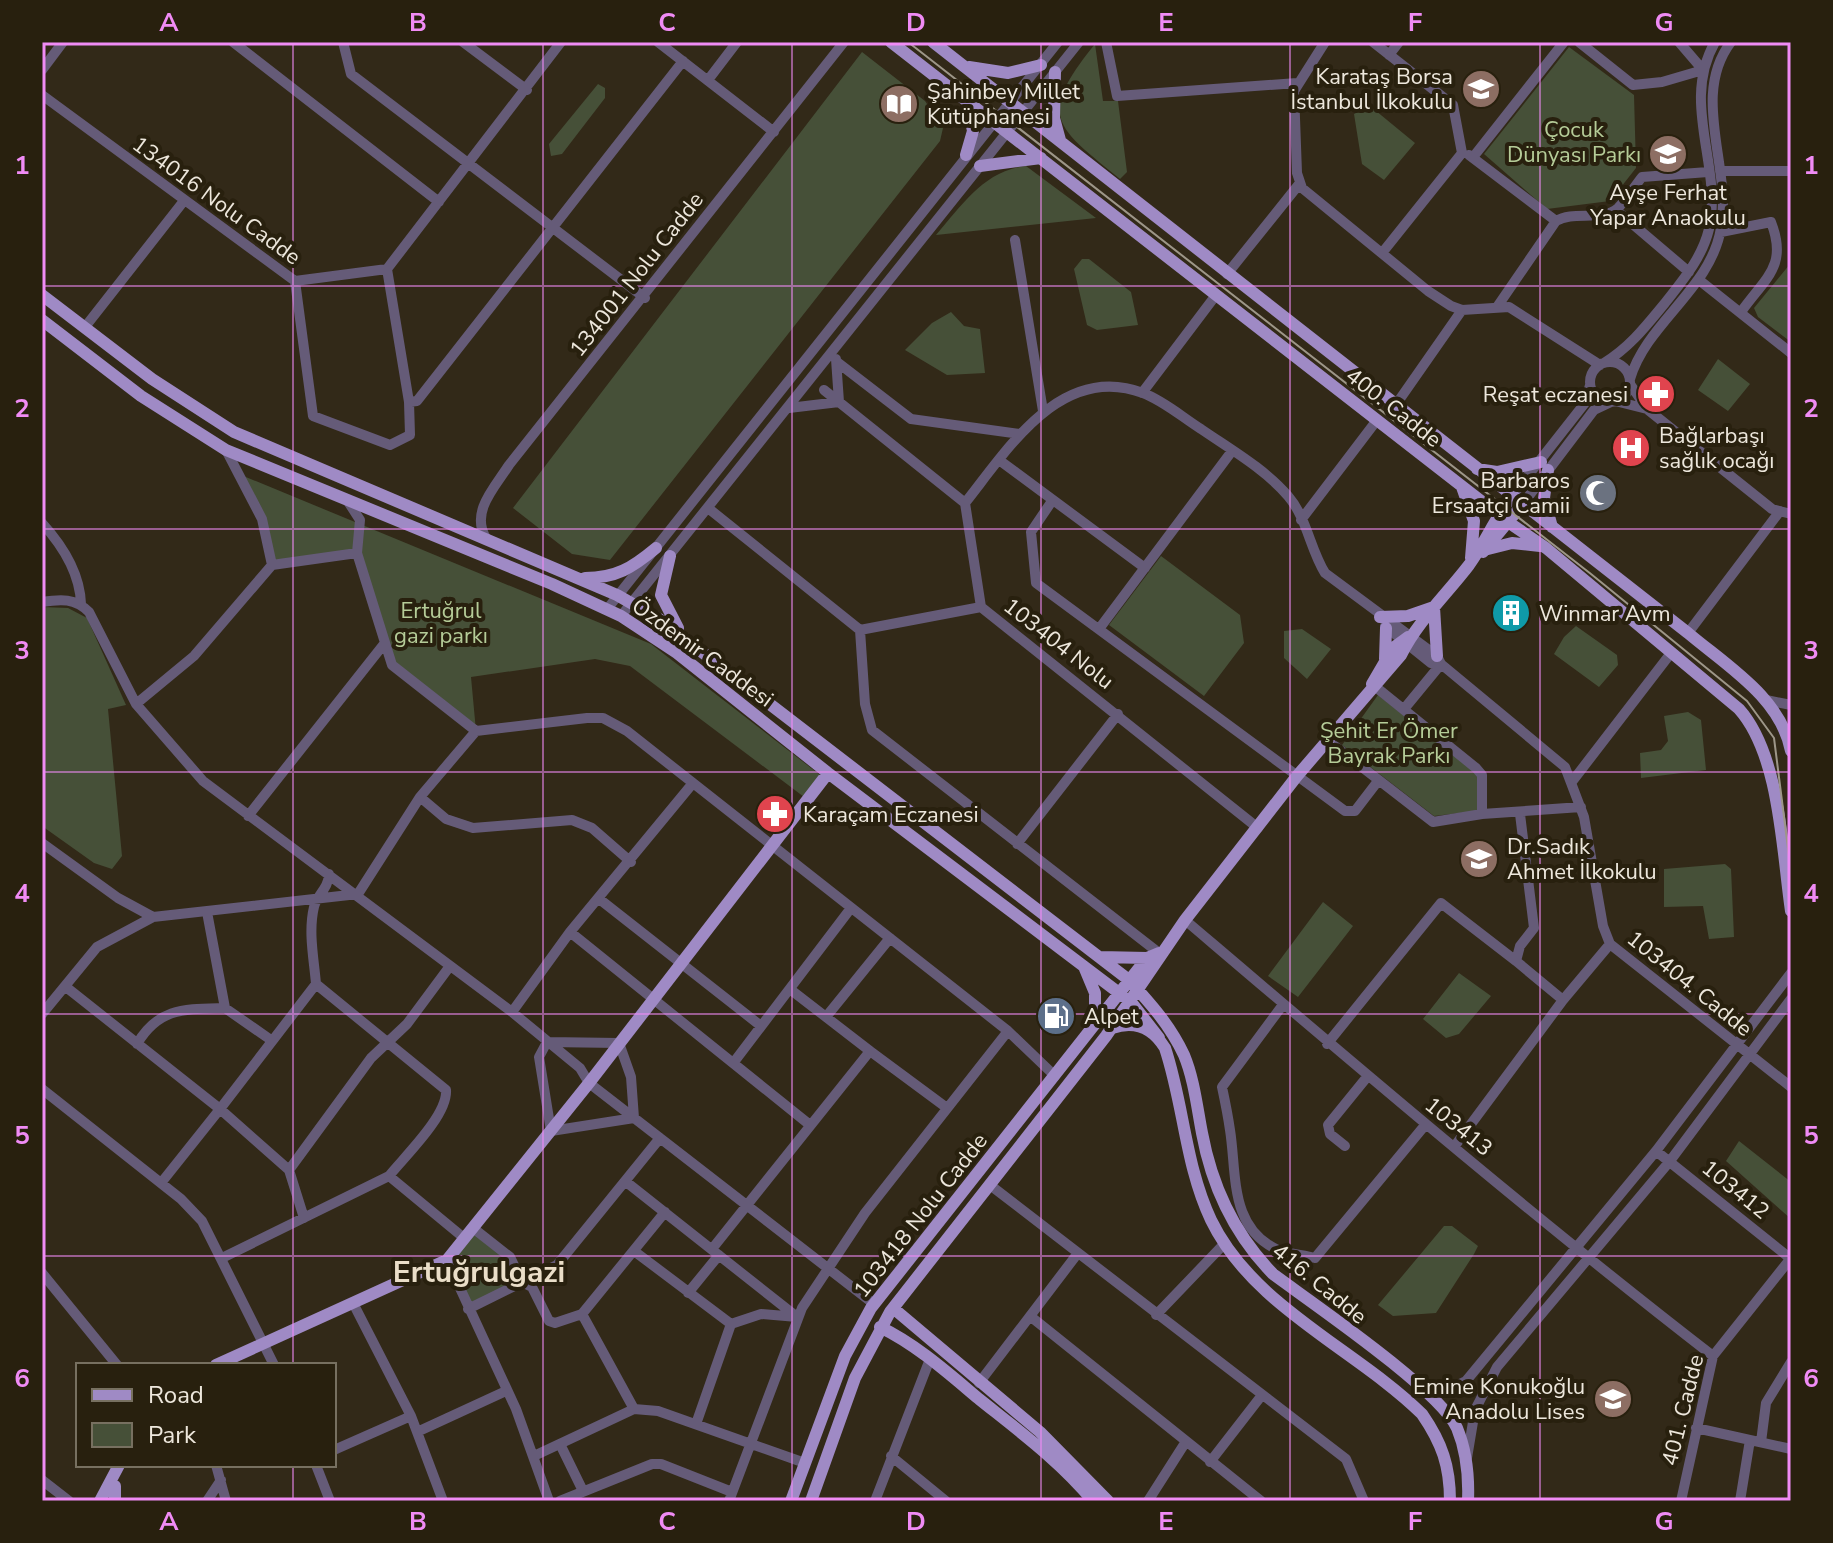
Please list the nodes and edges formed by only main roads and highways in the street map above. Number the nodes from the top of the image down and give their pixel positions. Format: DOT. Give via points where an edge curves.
graph roads {
  1 [pos="891,42"];
  2 [pos="933,42"];
  3 [pos="1041,65"];
  4 [pos="965,67"];
  5 [pos="1055,72"];
  6 [pos="967,101"];
  7 [pos="1060,140"];
  8 [pos="966,155"];
  9 [pos="1041,158"];
  10 [pos="980,166"];
  11 [pos="42,295"];
  12 [pos="42,320"];
  13 [pos="1474,468"];
  14 [pos="1461,484"];
  15 [pos="1517,500"];
  16 [pos="1503,518"];
  17 [pos="1553,530"];
  18 [pos="656,548"];
  19 [pos="1546,548"];
  20 [pos="1485,550"];
  21 [pos="670,556"];
  22 [pos="1470,563"];
  23 [pos="578,578"];
  24 [pos="1434,607"];
  25 [pos="684,637"];
  26 [pos="1407,640"];
  27 [pos="1385,659"];
  28 [pos="1439,660"];
  29 [pos="1372,684"];
  30 [pos="1791,751"];
  31 [pos="828,773"];
  32 [pos="1791,911"];
  33 [pos="1072,955"];
  34 [pos="1153,956"];
  35 [pos="1100,957"];
  36 [pos="1151,975"];
  37 [pos="1129,980"];
  38 [pos="1120,992"];
  39 [pos="1136,997"];
  40 [pos="1154,1007"];
  41 [pos="1095,1024"];
  42 [pos="1112,1028"];
  43 [pos="1159,1038"];
  44 [pos="893,1308"];
  45 [pos="880,1327"];
  46 [pos="221,1363"];
  47 [pos="118,1467"];
  48 [pos="119,1467"];
  49 [pos="115,1486"];
  50 [pos="100,1501"];
  51 [pos="109,1501"];
  52 [pos="115,1501"];
  53 [pos="791,1501"];
  54 [pos="811,1501"];
  55 [pos="1093,1501"];
  56 [pos="1108,1501"];
  57 [pos="1450,1501"];
  58 [pos="1468,1501"];
  1 -- 6 [label="main road, 400. Cadde"];
  2 -- 4 [label="main road, 400. Cadde"];
  3 -- 4 [label="main road" via="1008,73"];
  4 -- 7 [label="main road, 400. Cadde"];
  5 -- 7 [label="main road" via="1054,118"];
  6 -- 8 [label="main road" via="973,131"];
  6 -- 9 [label="main road, 400. Cadde"];
  7 -- 13 [label="main road, 400. Cadde"];
  9 -- 10 [label="main road"];
  9 -- 14 [label="main road, 400. Cadde"];
  11 -- 23 [label="main road, Özdemir Caddesi" via="152,379 234,432"];
  12 -- 31 [label="main road, Özdemir Caddesi" via="141,396 226,450 608,608 677,653"];
  13 -- 15 [label="main road, 400. Cadde"];
  13 -- 17 [label="main road" via="1497,472 1544,466 1544,498"];
  14 -- 16 [label="main road, 400. Cadde"];
  14 -- 22 [label="main road" via="1474,521"];
  15 -- 16 [label="main road"];
  15 -- 17 [label="main road, 400. Cadde"];
  16 -- 19 [label="main road, 400. Cadde"];
  16 -- 20 [label="main road"];
  16 -- 22 [label="main road"];
  17 -- 30 [label="main road, 400. Cadde" via="1766,700 1787,730"];
  18 -- 23 [label="main road" via="631,570"];
  19 -- 20 [label="main road" via="1512,543"];
  19 -- 32 [label="main road, 400. Cadde" via="1739,709 1764,747"];
  20 -- 22 [label="main road"];
  21 -- 25 [label="main road" via="661,595"];
  22 -- 24 [label="main road"];
  23 -- 25 [label="main road, Özdemir Caddesi" via="631,602"];
  24 -- 26 [label="main road"];
  24 -- 27 [label="main road" via="1383,622"];
  24 -- 28 [label="main road"];
  25 -- 35 [label="main road, Özdemir Caddesi"];
  26 -- 27 [label="main road"];
  26 -- 29 [label="main road"];
  27 -- 29 [label="main road"];
  29 -- 34 [label="main road, 103418 Nolu Cadde"];
  31 -- 33 [label="main road, Özdemir Caddesi"];
  31 -- 46 [label="main road" via="447,1260"];
  33 -- 38 [label="main road, Özdemir Caddesi"];
  33 -- 41 [label="main road" via="1093,984"];
  34 -- 35 [label="main road"];
  34 -- 36 [label="main road"];
  34 -- 37 [label="main road, 103418 Nolu Cadde"];
  35 -- 37 [label="main road, Özdemir Caddesi"];
  36 -- 39 [label="main road"];
  36 -- 40 [label="main road"];
  37 -- 38 [label="main road, 103418 Nolu Cadde"];
  37 -- 39 [label="main road, 416. Cadde"];
  38 -- 39 [label="main road, Özdemir Caddesi"];
  38 -- 41 [label="main road, 103418 Nolu Cadde"];
  39 -- 40 [label="main road, 416. Cadde"];
  39 -- 42 [label="main road"];
  39 -- 43 [label="main road, Özdemir Caddesi"];
  40 -- 58 [label="main road, 416. Cadde" via="1184,1055 1215,1185 1231,1219 1273,1274 1423,1389 1457,1427 1467,1460"];
  41 -- 53 [label="main road, 103418 Nolu Cadde" via="874,1304 845,1356"];
  42 -- 43 [label="main road" via="1139,1026"];
  42 -- 44 [label="main road"];
  43 -- 57 [label="main road, Özdemir Caddesi" via="1169,1060 1190,1161 1225,1243 1265,1289 1422,1414 1449,1467"];
  44 -- 45 [label="main road"];
  44 -- 56 [label="main road" via="1056,1447"];
  45 -- 54 [label="main road" via="855,1378"];
  45 -- 55 [label="main road" via="930,1359 1039,1447"];
  47 -- 50 [label="main road"];
  48 -- 49 [label="main road"];
  49 -- 51 [label="main road"];
  49 -- 52 [label="main road"];
}
